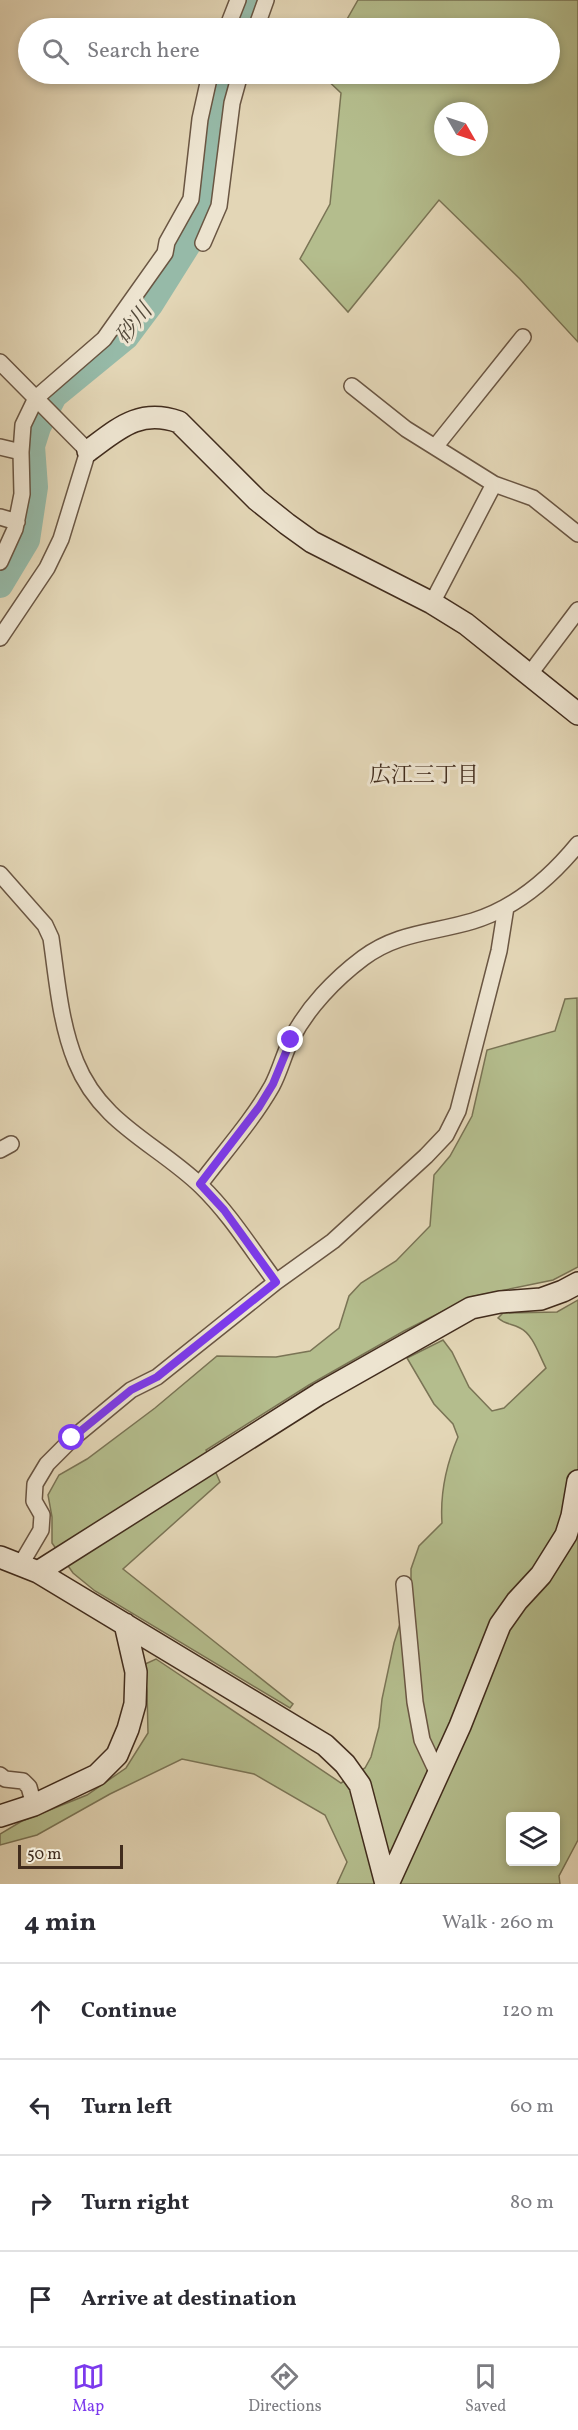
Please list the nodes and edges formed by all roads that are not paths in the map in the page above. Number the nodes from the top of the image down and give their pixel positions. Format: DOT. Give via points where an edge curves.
graph roads {
  1 [pos="238,0"];
  2 [pos="266,0"];
  3 [pos="231,18"];
  4 [pos="260,18"];
  5 [pos="208,84"];
  6 [pos="237,84"];
  7 [pos="203,243"];
  8 [pos="523,337"];
  9 [pos="0,362"];
  10 [pos="352,386"];
  11 [pos="36,398"];
  12 [pos="0,447"];
  13 [pos="435,447"];
  14 [pos="88,451"];
  15 [pos="21,452"];
  16 [pos="494,484"];
  17 [pos="0,517"];
  18 [pos="17,522"];
  19 [pos="578,534"];
  20 [pos="0,562"];
  21 [pos="432,603"];
  22 [pos="578,610"];
  23 [pos="0,638"];
  24 [pos="529,675"];
  25 [pos="578,714"];
  26 [pos="578,844"];
  27 [pos="0,874"];
  28 [pos="506,907"];
  29 [pos="200,1184"];
  30 [pos="276,1282"];
  31 [pos="578,1282"];
  32 [pos="578,1481"];
  33 [pos="0,1557"];
  34 [pos="30,1568"];
  35 [pos="404,1584"];
  36 [pos="125,1624"];
  37 [pos="438,1774"];
  38 [pos="0,1775"];
  39 [pos="34,1805"];
  40 [pos="0,1816"];
  41 [pos="387,1884"];
  1 -- 3 [label="street"];
  2 -- 4 [label="street"];
  5 -- 11 [label="street" via="191,199 165,253 104,339"];
  6 -- 7 [label="street" via="219,206"];
  8 -- 13 [label="street"];
  9 -- 11 [label="street"];
  10 -- 13 [label="street"];
  11 -- 14 [label="street"];
  11 -- 15 [label="street" via="22,425"];
  12 -- 15 [label="street"];
  13 -- 16 [label="street"];
  14 -- 21 [label="street" via="119,428 149,416 179,422 257,500 312,542"];
  14 -- 23 [label="street" via="60,539 46,568"];
  15 -- 18 [label="street" via="22,494"];
  16 -- 19 [label="street" via="533,498"];
  16 -- 21 [label="street"];
  17 -- 18 [label="street"];
  18 -- 20 [label="street"];
  21 -- 24 [label="street"];
  22 -- 24 [label="street"];
  24 -- 25 [label="street"];
  26 -- 28 [label="street" via="535,888"];
  27 -- 29 [label="street" via="45,925 51,938 66,1032 86,1082 124,1128"];
  28 -- 29 [label="street" via="474,921 389,942 362,958 331,987 301,1024 259,1107"];
  28 -- 30 [label="street" via="499,951 459,1111 446,1135 333,1241"];
  29 -- 30 [label="street" via="224,1210"];
  30 -- 34 [label="street" via="157,1377 131,1390 47,1464 35,1485 34,1501 42,1515"];
  31 -- 34 [label="street" via="541,1299 471,1308 319,1394"];
  32 -- 37 [label="street" via="566,1535 541,1575 500,1624"];
  33 -- 34 [label="street"];
  34 -- 36 [label="street"];
  35 -- 37 [label="street" via="415,1701 422,1740"];
  36 -- 39 [label="street" via="136,1672 135,1704 117,1755 97,1776"];
  36 -- 41 [label="street" via="325,1745 345,1764 360,1785"];
  37 -- 41 [label="street"];
  38 -- 39 [label="street" via="24,1781"];
  39 -- 40 [label="street"];
}
